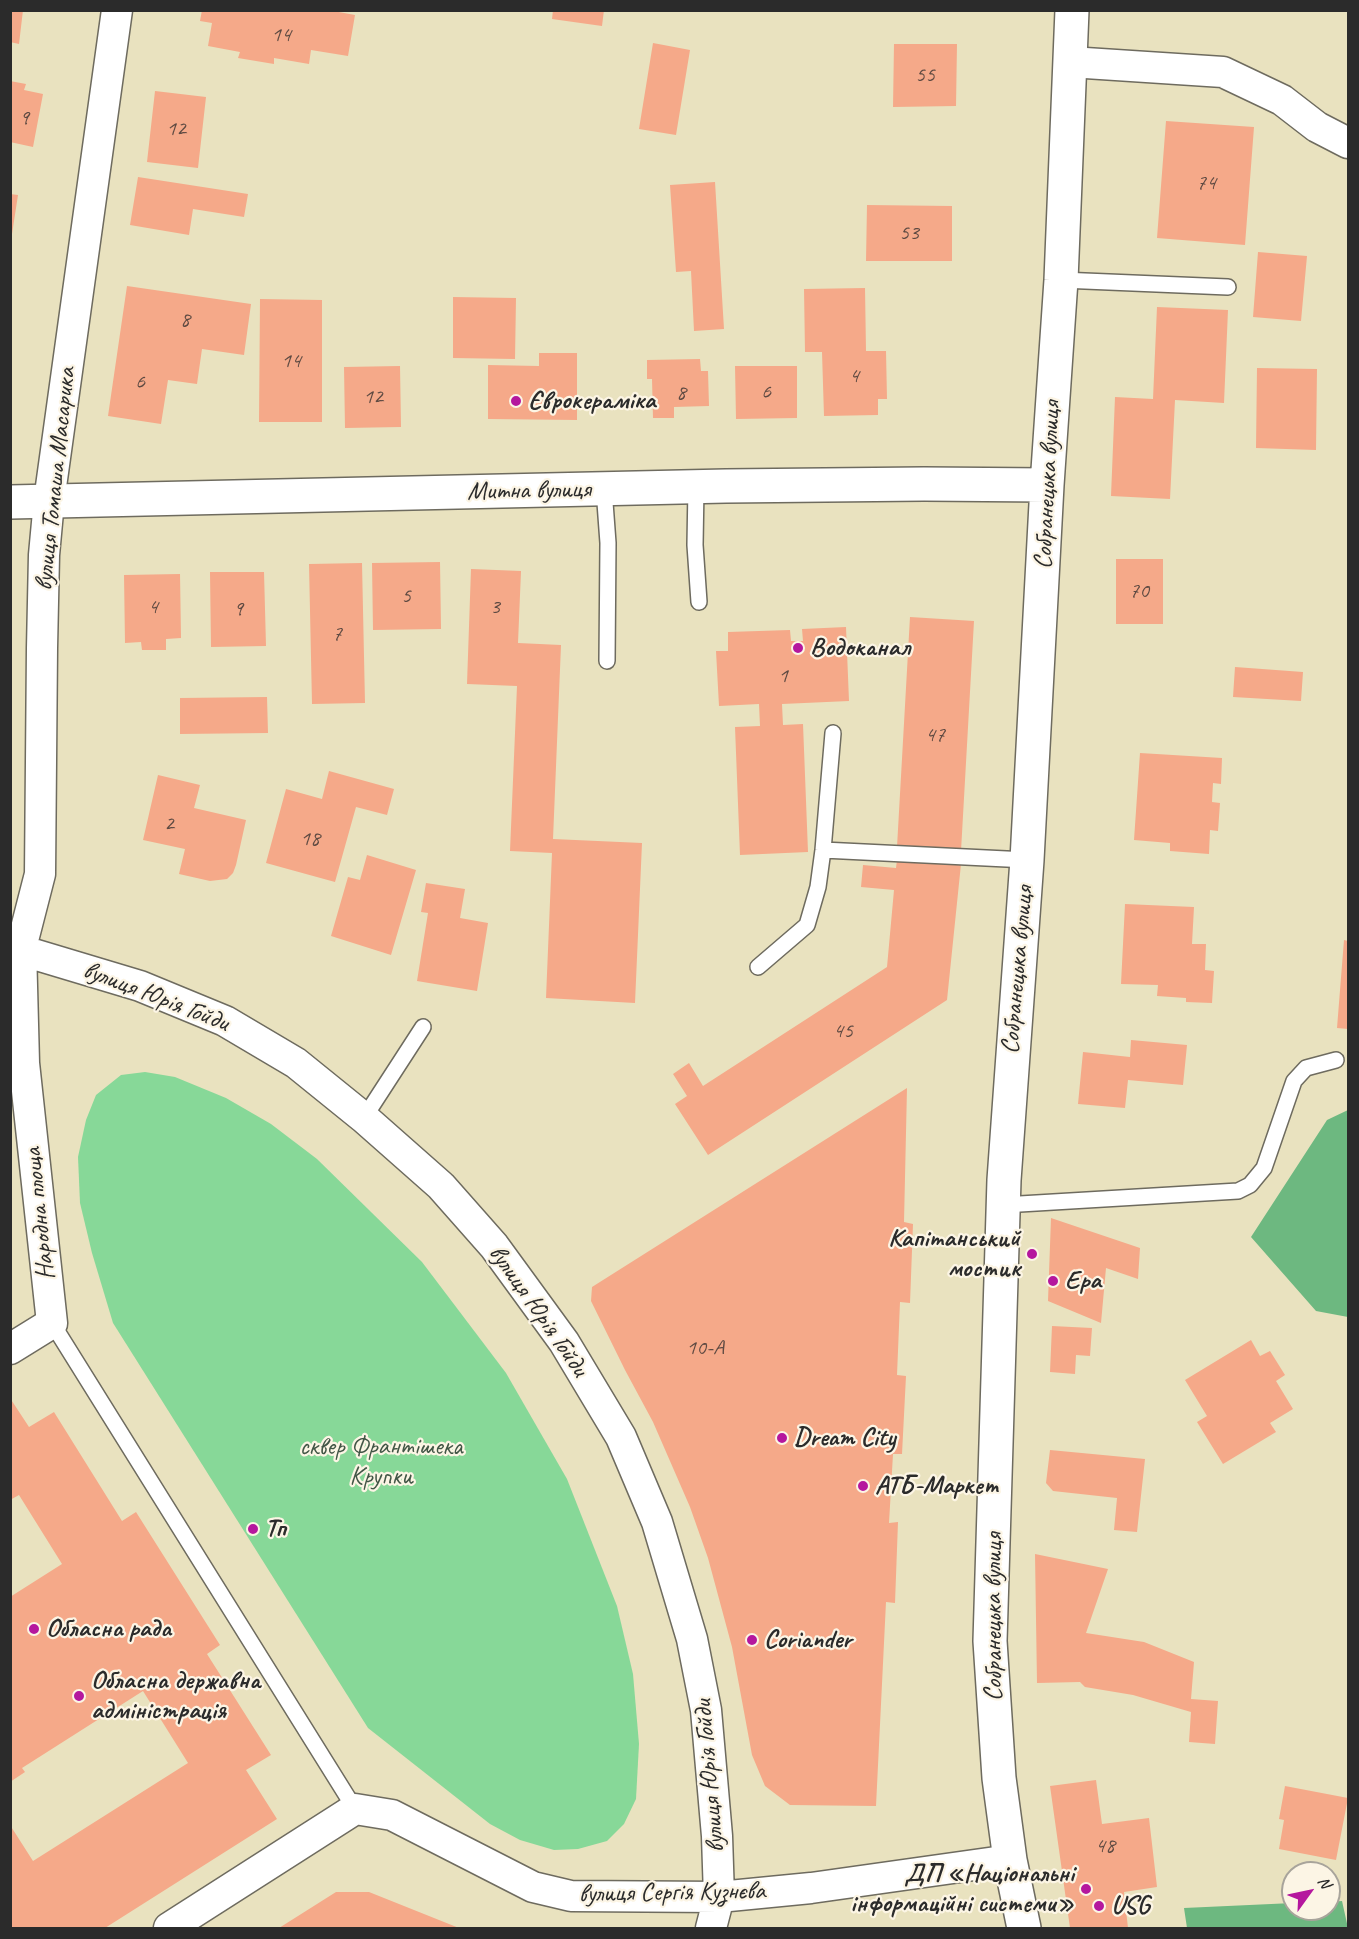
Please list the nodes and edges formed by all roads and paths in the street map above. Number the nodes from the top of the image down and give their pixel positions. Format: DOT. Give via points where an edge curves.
graph roads {
  1 [pos="117,10"];
  2 [pos="1072,10"];
  3 [pos="1070,62"];
  4 [pos="1348,143"];
  5 [pos="1061,280"];
  6 [pos="1228,286"];
  7 [pos="1047,485"];
  8 [pos="696,487"];
  9 [pos="604,489"];
  10 [pos="48,501"];
  11 [pos="10,502"];
  12 [pos="699,602"];
  13 [pos="607,661"];
  14 [pos="833,732"];
  15 [pos="823,850"];
  16 [pos="1027,860"];
  17 [pos="16,947"];
  18 [pos="758,967"];
  19 [pos="423,1027"];
  20 [pos="1336,1060"];
  21 [pos="364,1118"];
  22 [pos="1004,1205"];
  23 [pos="52,1323"];
  24 [pos="10,1349"];
  25 [pos="355,1809"];
  26 [pos="1010,1860"];
  27 [pos="719,1898"];
  28 [pos="169,1929"];
  29 [pos="711,1929"];
  30 [pos="1024,1929"];
  1 -- 10 [label="street, вулиця Томаша Масарика"];
  2 -- 3 [label="main road, Собранецька вулиця"];
  3 -- 4 [label="street" via="1224,72 1282,100 1317,127"];
  3 -- 5 [label="main road, Собранецька вулиця"];
  5 -- 6 [label="lane"];
  5 -- 7 [label="main road, Собранецька вулиця"];
  7 -- 8 [label="main road, Митна вулиця"];
  7 -- 16 [label="main road, Собранецька вулиця"];
  8 -- 9 [label="main road, Митна вулиця"];
  8 -- 12 [label="lane"];
  9 -- 10 [label="main road, Митна вулиця"];
  9 -- 13 [label="lane" via="608,543"];
  10 -- 11 [label="main road, Митна вулиця"];
  10 -- 17 [label="street, вулиця Томаша Масарика" via="40,874"];
  14 -- 15 [label="lane"];
  15 -- 16 [label="lane"];
  15 -- 18 [label="lane" via="807,925"];
  16 -- 22 [label="main road, Собранецька вулиця"];
  17 -- 21 [label="street, вулиця Юрія Гойди" via="140,986 225,1021 296,1063"];
  17 -- 23 [label="street, Народна площа" via="24,1063"];
  19 -- 21 [label="lane"];
  20 -- 22 [label="lane" via="1306,1068 1294,1081 1264,1168 1250,1185 1238,1191"];
  21 -- 27 [label="street, вулиця Юрія Гойди" via="441,1186 494,1246 564,1342 621,1437 657,1522 692,1639 706,1710"];
  22 -- 26 [label="main road, Собранецька вулиця" via="990,1641 999,1778"];
  23 -- 24 [label="street"];
  23 -- 25 [label="lane"];
  25 -- 27 [label="street, вулиця Сергія Кузнєва" via="392,1815 533,1887 571,1896"];
  25 -- 28 [label="street"];
  26 -- 27 [label="street, вулиця Сергія Кузнєва"];
  26 -- 30 [label="main road, Собранецька вулиця"];
  27 -- 29 [label="street, вулиця Юрія Гойди"];
}
